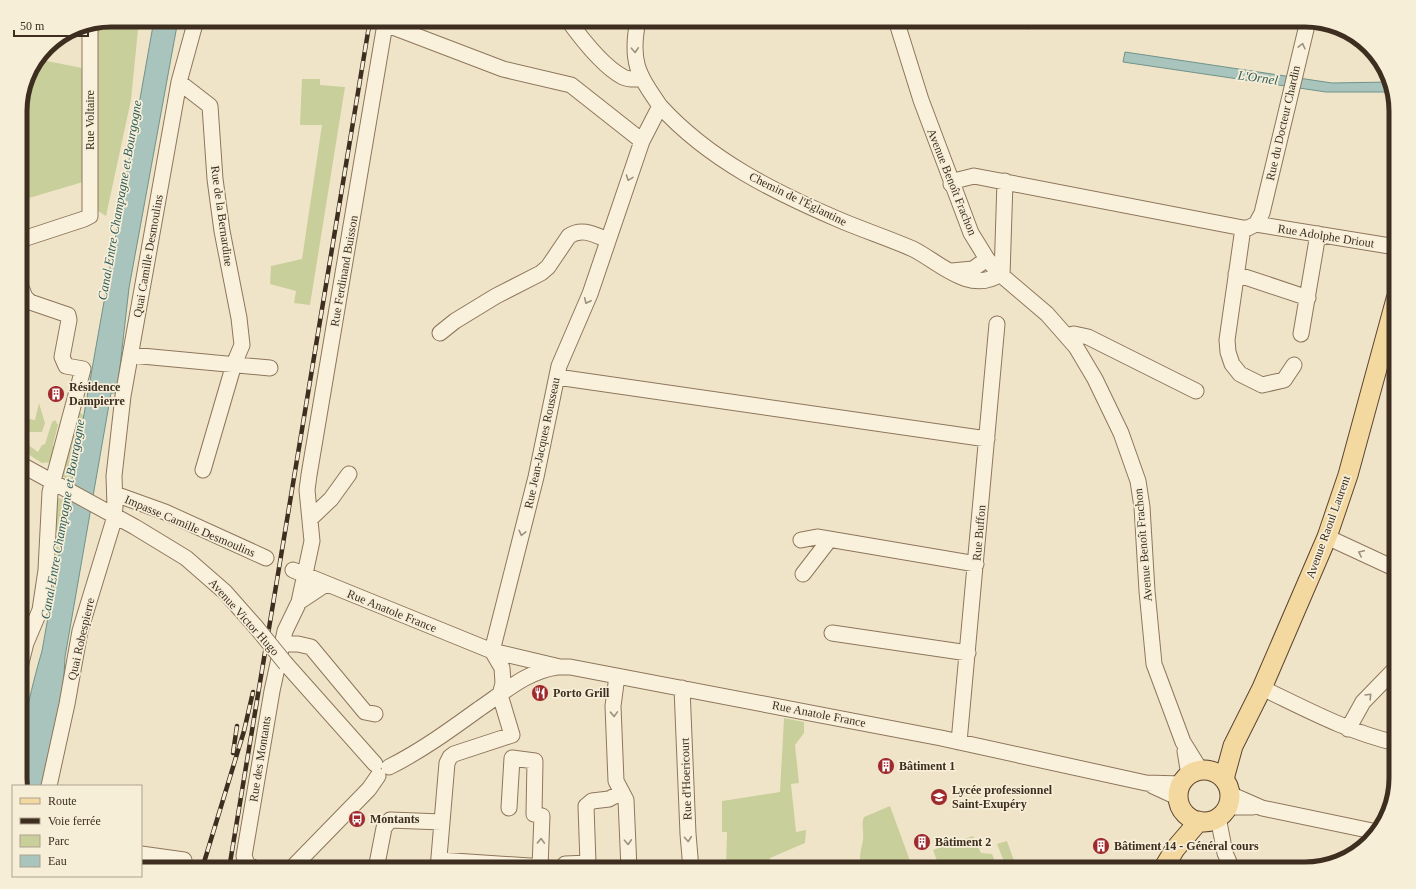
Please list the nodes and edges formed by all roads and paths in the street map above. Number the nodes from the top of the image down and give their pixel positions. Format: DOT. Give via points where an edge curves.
graph roads {
  1 [pos="194,27"];
  2 [pos="381,27"];
  3 [pos="395,27"];
  4 [pos="574,27"];
  5 [pos="637,27"];
  6 [pos="898,27"];
  7 [pos="1307,27"];
  8 [pos="90,30"];
  9 [pos="641,79"];
  10 [pos="179,82"];
  11 [pos="660,106"];
  12 [pos="642,141"];
  13 [pos="1005,181"];
  14 [pos="951,184"];
  15 [pos="1250,226"];
  16 [pos="1318,234"];
  17 [pos="27,238"];
  18 [pos="608,240"];
  19 [pos="1389,246"];
  20 [pos="987,259"];
  21 [pos="949,272"];
  22 [pos="1236,274"];
  23 [pos="1001,275"];
  24 [pos="1308,298"];
  25 [pos="27,299"];
  26 [pos="997,324"];
  27 [pos="1389,325"];
  28 [pos="440,333"];
  29 [pos="1301,334"];
  30 [pos="1067,336"];
  31 [pos="130,355"];
  32 [pos="234,364"];
  33 [pos="1294,364"];
  34 [pos="270,368"];
  35 [pos="557,377"];
  36 [pos="1196,391"];
  37 [pos="987,439"];
  38 [pos="27,467"];
  39 [pos="203,470"];
  40 [pos="349,474"];
  41 [pos="52,482"];
  42 [pos="115,494"];
  43 [pos="111,514"];
  44 [pos="311,518"];
  45 [pos="1327,537"];
  46 [pos="801,540"];
  47 [pos="830,540"];
  48 [pos="266,558"];
  49 [pos="976,564"];
  50 [pos="1389,566"];
  51 [pos="300,573"];
  52 [pos="803,574"];
  53 [pos="326,584"];
  54 [pos="299,602"];
  55 [pos="832,633"];
  56 [pos="27,641"];
  57 [pos="282,644"];
  58 [pos="492,651"];
  59 [pos="968,653"];
  60 [pos="560,667"];
  61 [pos="1389,675"];
  62 [pos="617,676"];
  63 [pos="682,688"];
  64 [pos="1262,688"];
  65 [pos="500,694"];
  66 [pos="375,714"];
  67 [pos="1348,729"];
  68 [pos="512,735"];
  69 [pos="1389,740"];
  70 [pos="958,742"];
  71 [pos="519,759"];
  72 [pos="381,769"];
  73 [pos="49,785"];
  74 [pos="622,792"];
  75 [pos="1204,796"];
  76 [pos="509,808"];
  77 [pos="442,827"];
  78 [pos="1371,831"];
  79 [pos="142,854"];
  80 [pos="184,860"];
  81 [pos="246,862"];
  82 [pos="298,862"];
  83 [pos="377,862"];
  84 [pos="439,862"];
  85 [pos="543,862"];
  86 [pos="588,862"];
  87 [pos="629,862"];
  88 [pos="690,862"];
  89 [pos="1167,862"];
  90 [pos="1229,862"];
  1 -- 10 [label="street, Quai Camille Desmoulins"];
  2 -- 44 [label="street, Rue Ferdinand Buisson" via="309,475 307,494"];
  3 -- 12 [label="street" via="503,70 571,85"];
  4 -- 9 [label="street" via="614,71 624,78"];
  5 -- 9 [label="street, one-way" via="635,54"];
  6 -- 14 [label="street, Avenue Benoît Frachon"];
  15 -- 7 [label="street, Rue du Docteur Chardin, one-way" via="1262,213"];
  8 -- 17 [label="street, Rue Voltaire" via="90,216"];
  9 -- 11 [label="street"];
  10 -- 31 [label="street, Quai Camille Desmoulins"];
  10 -- 32 [label="street, Rue de la Bernardine" via="210,106 215,179 242,345"];
  11 -- 12 [label="street, Rue Jean-Jacques Rousseau"];
  11 -- 21 [label="street, Chemin de l'Églantine" via="692,138 744,174 842,221 914,250"];
  12 -- 18 [label="street, Rue Jean-Jacques Rousseau, one-way"];
  13 -- 14 [label="street, Rue Adolphe Driout" via="974,176"];
  13 -- 15 [label="street, Rue Adolphe Driout" via="1178,216"];
  13 -- 23 [label="street"];
  14 -- 20 [label="street, Avenue Benoît Frachon" via="971,233"];
  15 -- 16 [label="street, Rue Adolphe Driout"];
  15 -- 22 [label="street, Rue du Docteur Chardin"];
  16 -- 19 [label="street, Rue Adolphe Driout"];
  16 -- 24 [label="street"];
  18 -- 28 [label="street" via="582,231 574,233 569,236 548,267 540,273 496,296"];
  18 -- 35 [label="street, Rue Jean-Jacques Rousseau, one-way"];
  20 -- 21 [label="street" via="973,268"];
  20 -- 23 [label="street, Avenue Benoît Frachon"];
  21 -- 23 [label="street, Chemin de l'Églantine" via="980,282"];
  22 -- 24 [label="street"];
  22 -- 33 [label="street, Rue du Docteur Chardin" via="1227,340 1232,364 1240,374 1262,385 1284,380"];
  23 -- 30 [label="street, Avenue Benoît Frachon" via="1047,314"];
  24 -- 29 [label="street"];
  25 -- 41 [label="street" via="68,315 70,320 62,357 66,366 83,369"];
  26 -- 37 [label="street, Rue Buffon"];
  27 -- 45 [label="main road, Avenue Raoul Laurent" via="1348,475"];
  30 -- 36 [label="street" via="1074,334 1088,337"];
  30 -- 75 [label="street, Avenue Benoît Frachon" via="1100,389 1121,434 1138,481 1154,664"];
  31 -- 32 [label="street"];
  31 -- 42 [label="street, Quai Camille Desmoulins" via="114,476"];
  32 -- 34 [label="street"];
  32 -- 39 [label="street, Rue de la Bernardine"];
  35 -- 37 [label="street"];
  35 -- 58 [label="street, Rue Jean-Jacques Rousseau, one-way" via="536,477"];
  37 -- 49 [label="street, Rue Buffon"];
  38 -- 41 [label="street, Avenue Victor Hugo"];
  40 -- 44 [label="street" via="331,498"];
  41 -- 43 [label="street, Avenue Victor Hugo"];
  41 -- 56 [label="street" via="43,594 40,610"];
  42 -- 43 [label="street, Quai Robespierre"];
  42 -- 48 [label="street, Impasse Camille Desmoulins" via="165,512"];
  43 -- 72 [label="street, Avenue Victor Hugo, bridge" via="161,541 186,558 225,592 349,737"];
  43 -- 73 [label="street, Quai Robespierre" via="80,631"];
  44 -- 51 [label="street, Rue Ferdinand Buisson" via="312,541"];
  50 -- 45 [label="street, one-way"];
  45 -- 64 [label="main road, Avenue Raoul Laurent"];
  46 -- 47 [label="street" via="817,537"];
  47 -- 49 [label="street"];
  47 -- 52 [label="street"];
  49 -- 59 [label="street, Rue Buffon"];
  51 -- 53 [label="street, Rue Anatole France"];
  51 -- 54 [label="street, Rue des Montants"];
  53 -- 54 [label="street"];
  53 -- 58 [label="street, Rue Anatole France"];
  54 -- 57 [label="street, Rue des Montants" via="285,631"];
  55 -- 59 [label="street"];
  57 -- 66 [label="street" via="311,647 365,712"];
  57 -- 81 [label="street, Rue des Montants" via="244,856"];
  58 -- 60 [label="street, Rue Anatole France"];
  58 -- 65 [label="street" via="502,668 503,683"];
  59 -- 70 [label="street, Rue Buffon"];
  60 -- 62 [label="street, Rue Anatole France"];
  60 -- 65 [label="street" via="537,672"];
  67 -- 61 [label="street, one-way" via="1363,702"];
  62 -- 63 [label="street, Rue Anatole France"];
  62 -- 74 [label="street, one-way" via="613,706 616,781"];
  63 -- 70 [label="street, Rue Anatole France"];
  63 -- 88 [label="street, Rue d'Hoericourt, one-way"];
  64 -- 67 [label="street"];
  64 -- 75 [label="main road, Avenue Raoul Laurent"];
  65 -- 68 [label="street"];
  65 -- 72 [label="street" via="421,751"];
  67 -- 69 [label="street" via="1376,739"];
  68 -- 71 [label="street"];
  68 -- 77 [label="street" via="450,757 447,763"];
  70 -- 75 [label="street, Rue Anatole France"];
  71 -- 76 [label="street" via="512,758"];
  85 -- 71 [label="street, one-way" via="542,816 534,814 535,761"];
  72 -- 82 [label="street" via="369,789"];
  74 -- 86 [label="street" via="609,799 592,801 586,806"];
  74 -- 87 [label="street, one-way" via="626,800"];
  75 -- 78 [label="street, Rue Anatole France"];
  75 -- 89 [label="main road, Avenue Raoul Laurent"];
  75 -- 90 [label="street, Avenue Benoît Frachon"];
  77 -- 83 [label="street" via="401,829 382,834"];
  77 -- 84 [label="street"];
  79 -- 80 [label="street"];
}
